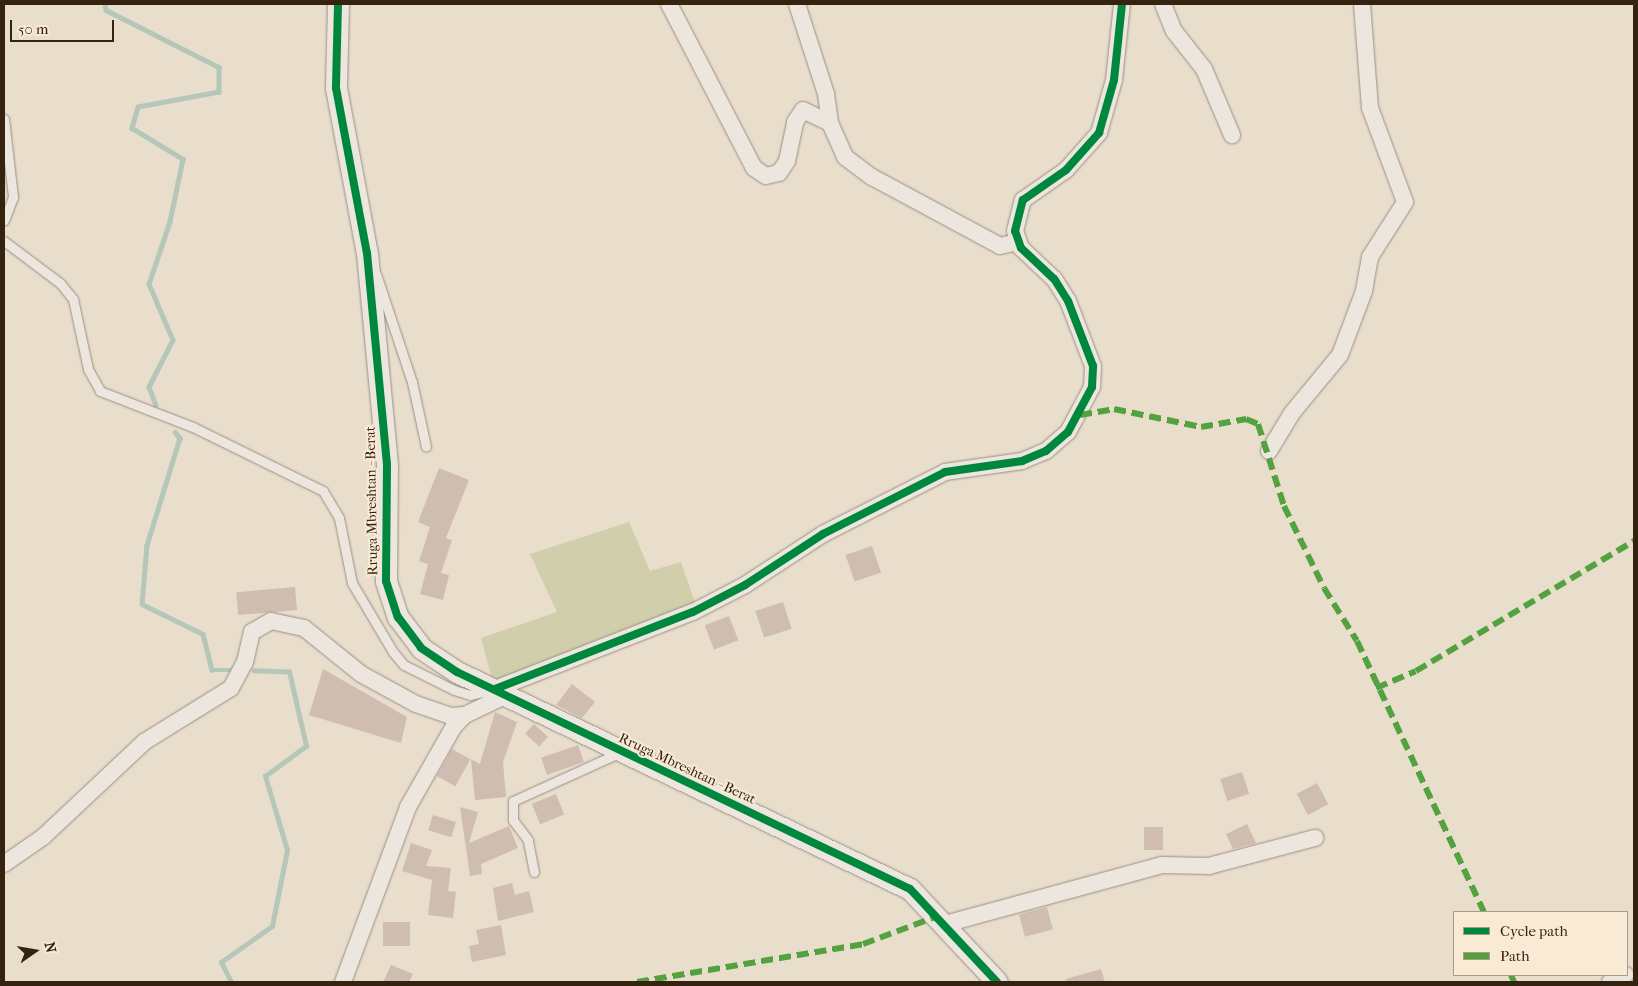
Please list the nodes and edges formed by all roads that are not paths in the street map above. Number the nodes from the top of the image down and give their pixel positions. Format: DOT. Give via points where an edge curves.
graph roads {
  1 [pos="338,4"];
  2 [pos="669,4"];
  3 [pos="797,4"];
  4 [pos="1122,4"];
  5 [pos="1163,4"];
  6 [pos="1362,4"];
  7 [pos="4,119"];
  8 [pos="830,123"];
  9 [pos="1232,135"];
  10 [pos="4,220"];
  11 [pos="4,241"];
  12 [pos="1018,242"];
  13 [pos="367,253"];
  14 [pos="426,447"];
  15 [pos="1269,451"];
  16 [pos="501,692"];
  17 [pos="465,715"];
  18 [pos="621,752"];
  19 [pos="1315,838"];
  20 [pos="4,864"];
  21 [pos="534,872"];
  22 [pos="945,924"];
  23 [pos="1622,976"];
  24 [pos="343,982"];
  25 [pos="997,982"];
  26 [pos="1610,982"];
  1 -- 13 [label="street, Rruga Mbreshtan - Berat" via="336,88"];
  2 -- 8 [label="street" via="754,168 766,176 779,173 803,110"];
  3 -- 8 [label="street" via="826,94"];
  4 -- 12 [label="street" via="1114,80 1099,133 1066,170 1023,200 1015,232"];
  5 -- 9 [label="street" via="1174,31 1204,69"];
  6 -- 15 [label="street" via="1370,108 1405,202 1370,257 1364,291 1340,355 1292,413"];
  7 -- 10 [label="lane" via="13,197"];
  8 -- 12 [label="street" via="845,157 872,177 1000,246"];
  11 -- 16 [label="lane" via="60,283 73,300 88,369 100,391 200,431 323,491 339,518 352,583 404,665 470,695"];
  12 -- 16 [label="street" via="1068,301 1092,366 1092,387 1068,432 1046,450 1022,461 945,472 823,534 745,585 693,612"];
  13 -- 14 [label="lane" via="386,296 412,382"];
  13 -- 16 [label="street, Rruga Mbreshtan - Berat" via="386,456 386,581 398,617 421,648"];
  16 -- 17 [label="street"];
  16 -- 18 [label="street, Rruga Mbreshtan - Berat"];
  17 -- 20 [label="street" via="450,716 416,704 361,674 304,628 271,621 252,632 240,676 231,688 144,742 42,837"];
  17 -- 24 [label="street" via="395,834"];
  18 -- 21 [label="lane" via="513,801 514,820 528,840"];
  18 -- 22 [label="street, Rruga Mbreshtan - Berat" via="876,870 910,889"];
  19 -- 22 [label="street" via="1209,866 1162,865"];
  22 -- 25 [label="street, Rruga Mbreshtan - Berat"];
  23 -- 26 [label="street"];
}
